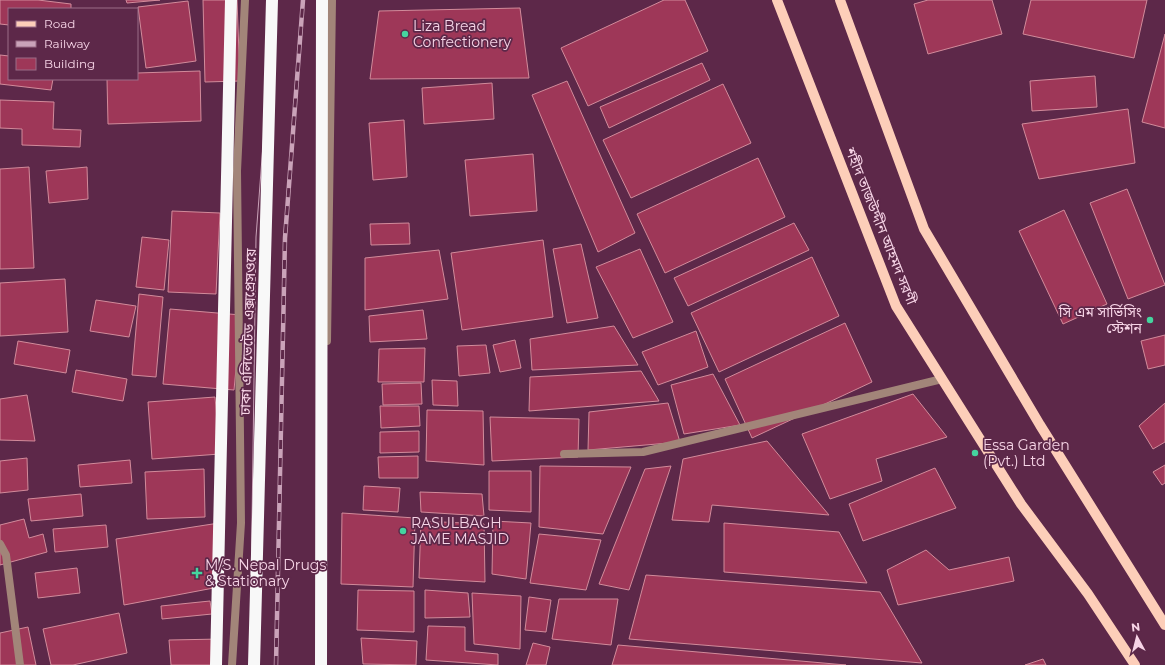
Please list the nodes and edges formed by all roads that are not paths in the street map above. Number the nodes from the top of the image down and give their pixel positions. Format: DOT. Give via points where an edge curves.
graph roads {
  1 [pos="231,0"];
  2 [pos="245,0"];
  3 [pos="272,0"];
  4 [pos="322,0"];
  5 [pos="332,0"];
  6 [pos="777,0"];
  7 [pos="840,0"];
  8 [pos="942,378"];
  9 [pos="564,454"];
  10 [pos="0,544"];
  11 [pos="1165,625"];
  12 [pos="20,665"];
  13 [pos="216,665"];
  14 [pos="232,665"];
  15 [pos="254,665"];
  16 [pos="322,665"];
  17 [pos="1135,665"];
  1 -- 13 [label="highway, ঢাকা এলিভেটেড এক্সপ্রেসওয়ে"];
  2 -- 14 [label="street" via="237,171 241,523"];
  3 -- 15 [label="highway, ঢাকা এলিভেটেড এক্সপ্রেসওয়ে, bridge"];
  4 -- 16 [label="highway"];
  5 -- 16 [label="street"];
  6 -- 8 [label="main road, শহীদ তাজউদ্দীন আহমদ সরণী" via="896,306"];
  7 -- 11 [label="main road" via="924,229 1040,425"];
  8 -- 9 [label="street" via="643,452"];
  8 -- 17 [label="main road, শহীদ তাজউদ্দীন আহমদ সরণী" via="1021,504 1088,594"];
  10 -- 12 [label="street" via="6,555"];
}
